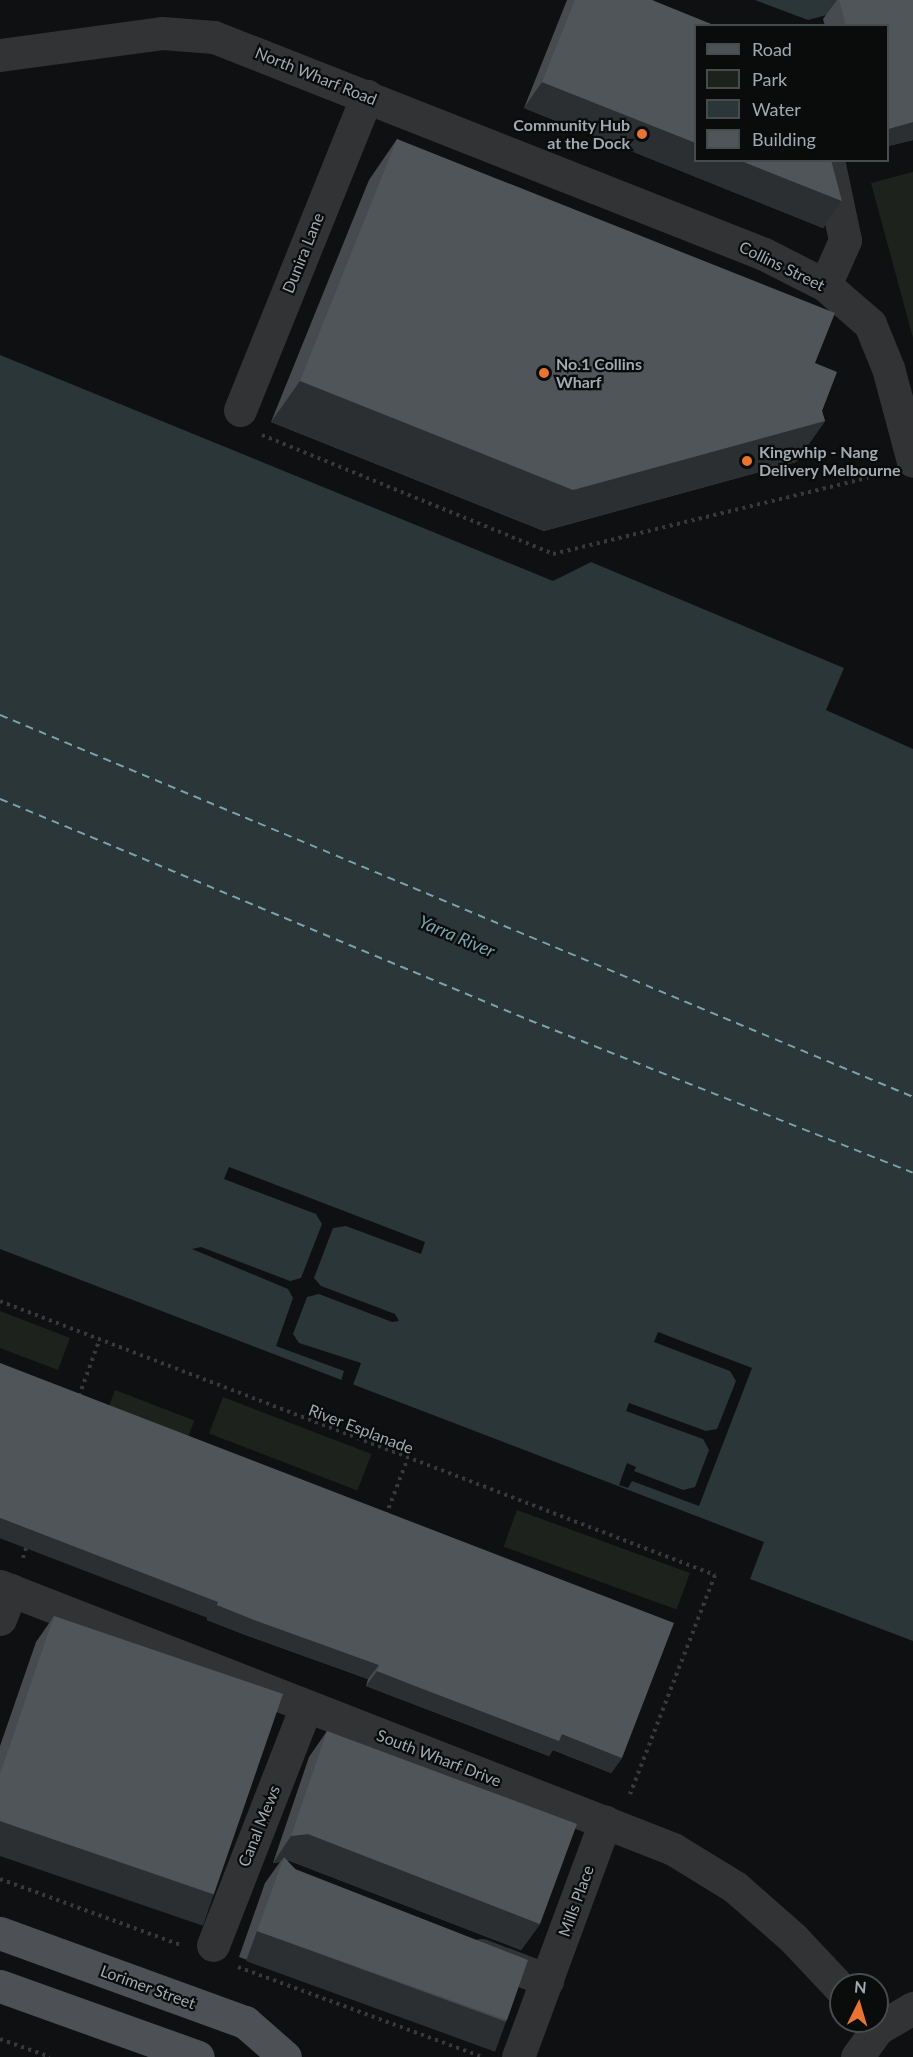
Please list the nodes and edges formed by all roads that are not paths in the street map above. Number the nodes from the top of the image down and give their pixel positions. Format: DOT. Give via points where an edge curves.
graph roads {
  1 [pos="0,55"];
  2 [pos="367,96"];
  3 [pos="828,162"];
  4 [pos="617,196"];
  5 [pos="825,285"];
  6 [pos="240,410"];
  7 [pos="913,461"];
  8 [pos="4,1598"];
  9 [pos="306,1706"];
  10 [pos="615,1811"];
  11 [pos="0,1933"];
  12 [pos="448,1942"];
  13 [pos="213,1945"];
  14 [pos="829,1976"];
  15 [pos="547,1980"];
  16 [pos="0,1986"];
  17 [pos="913,2008"];
  18 [pos="889,2018"];
  19 [pos="869,2033"];
  20 [pos="198,2057"];
  21 [pos="285,2057"];
  22 [pos="518,2057"];
  23 [pos="857,2057"];
  1 -- 2 [label="street, North Wharf Road" via="124,37 195,33 232,42"];
  2 -- 4 [label="street, North Wharf Road"];
  2 -- 6 [label="street, Dunira Lane"];
  3 -- 5 [label="street" via="845,234"];
  4 -- 5 [label="street, Collins Street" via="764,254"];
  5 -- 7 [label="street, Collins Street" via="858,311 876,335"];
  8 -- 9 [label="street, South Wharf Drive"];
  9 -- 10 [label="street, South Wharf Drive"];
  9 -- 13 [label="street, Canal Mews"];
  10 -- 14 [label="street, South Wharf Drive" via="718,1876 794,1938"];
  10 -- 15 [label="street, Mills Place"];
  11 -- 21 [label="main road, Lorimer Street" via="245,2022"];
  12 -- 15 [label="street"];
  15 -- 22 [label="street, Mills Place"];
  16 -- 20 [label="main road"];
  17 -- 18 [label="street"];
  19 -- 23 [label="street"];
}
